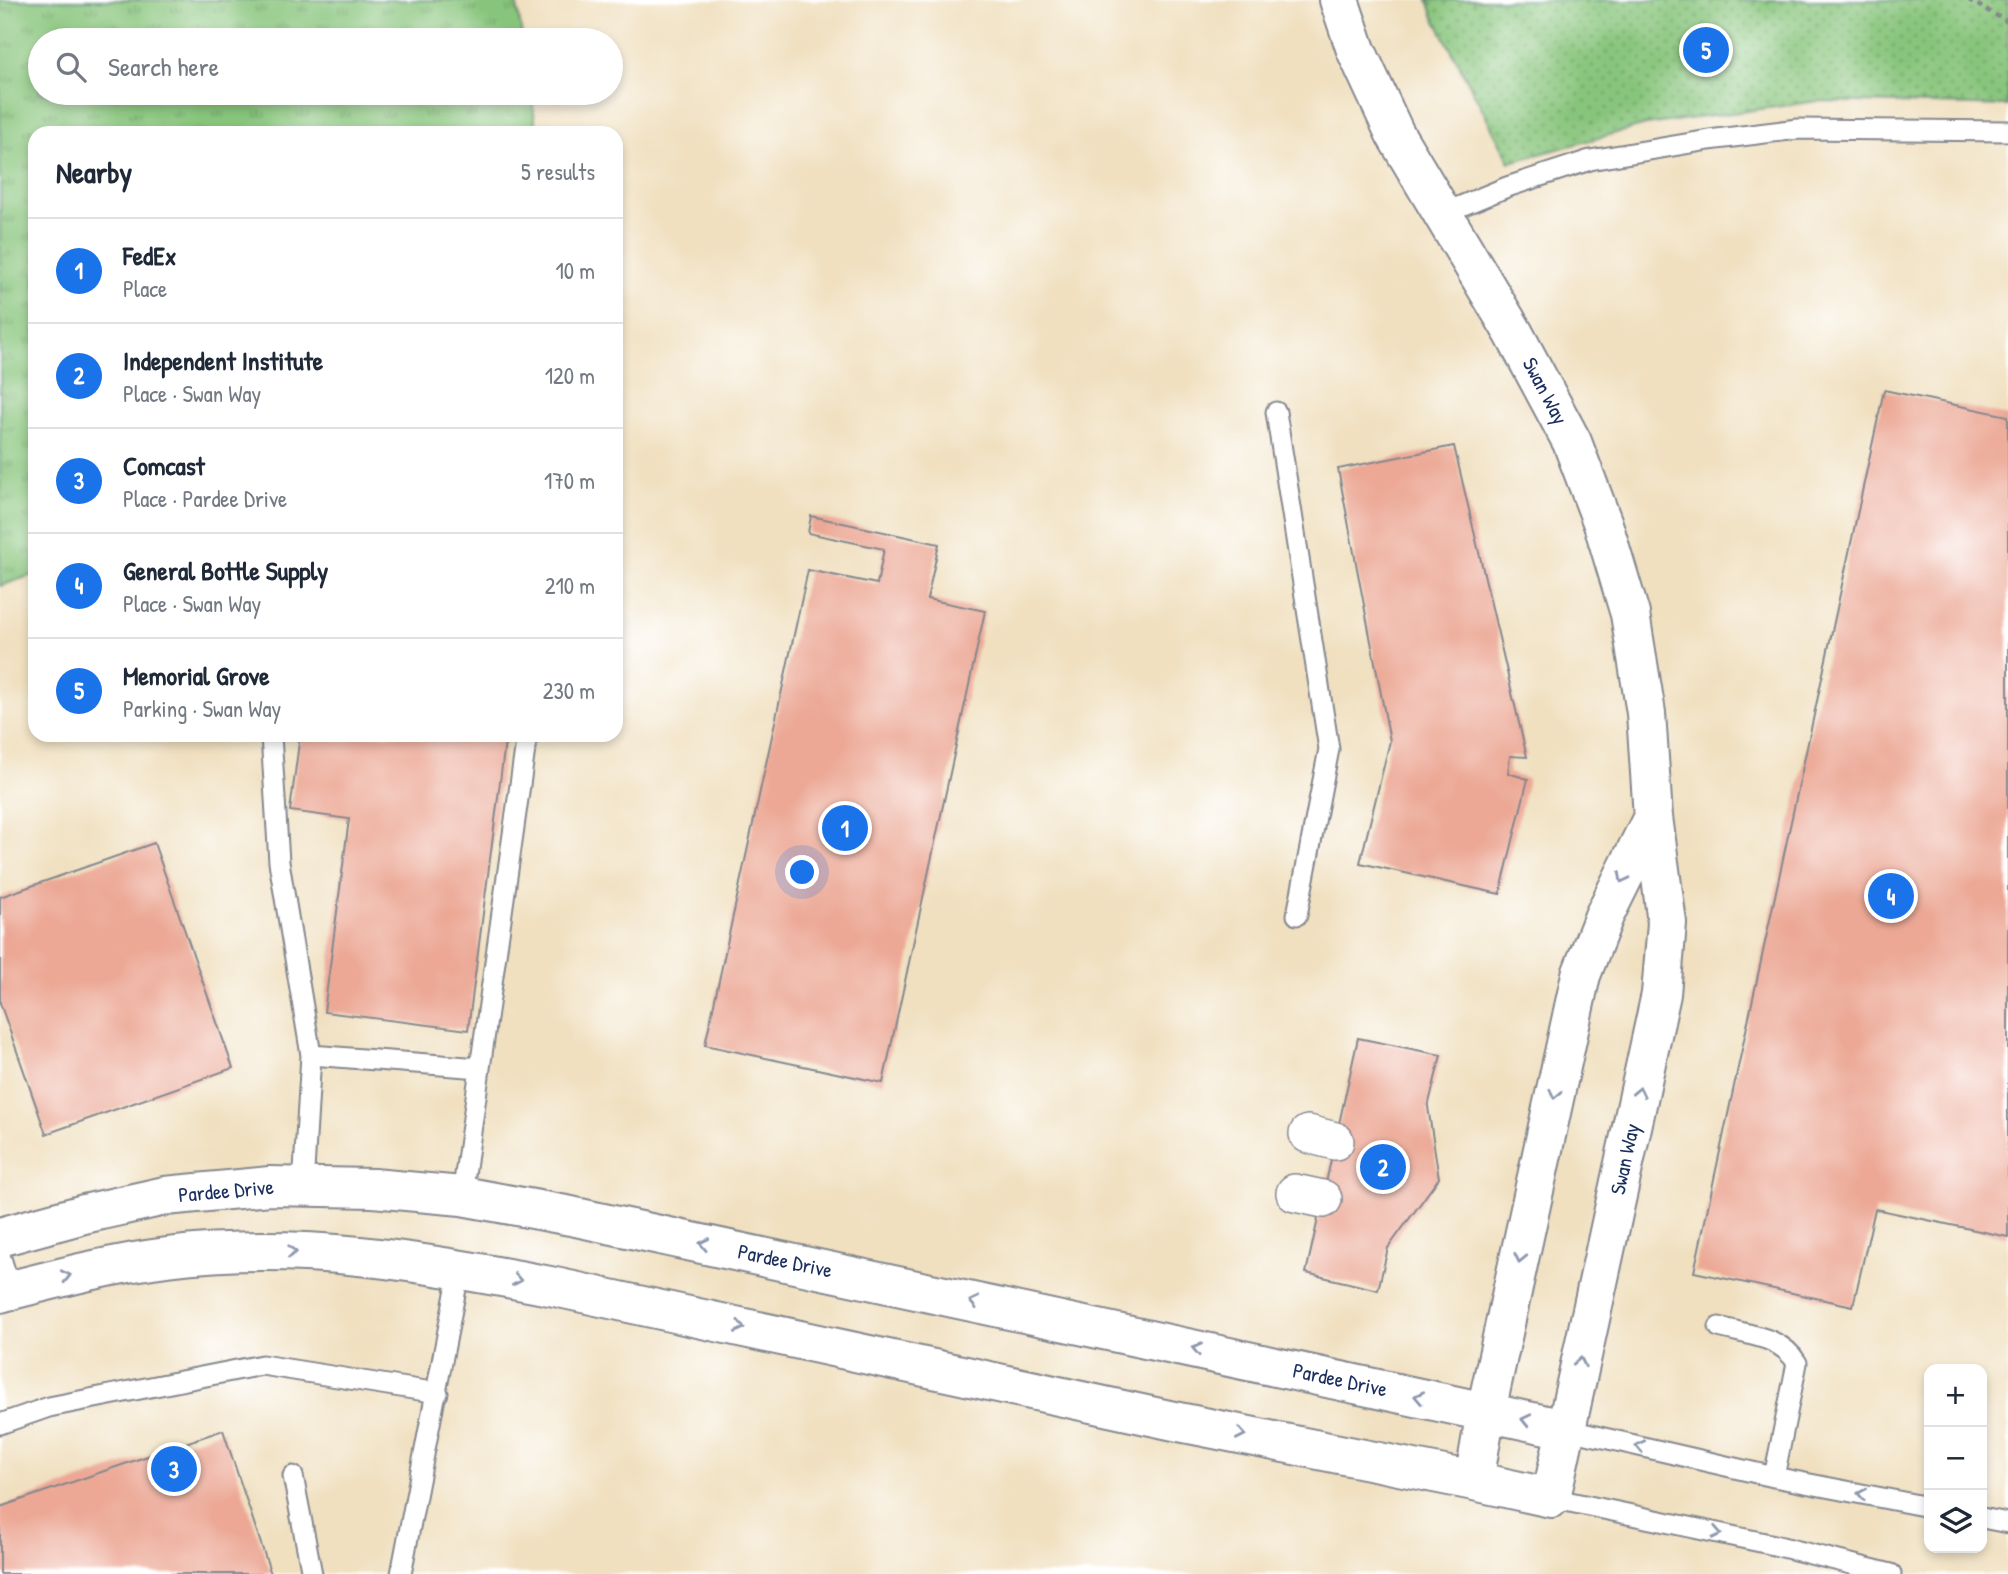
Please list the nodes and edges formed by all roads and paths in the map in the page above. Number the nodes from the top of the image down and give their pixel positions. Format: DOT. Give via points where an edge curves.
graph roads {
  1 [pos="1339,0"];
  2 [pos="1969,0"];
  3 [pos="2008,22"];
  4 [pos="2008,131"];
  5 [pos="1444,213"];
  6 [pos="1276,412"];
  7 [pos="271,742"];
  8 [pos="526,742"];
  9 [pos="1653,817"];
  10 [pos="1297,915"];
  11 [pos="310,1055"];
  12 [pos="480,1068"];
  13 [pos="303,1186"];
  14 [pos="462,1196"];
  15 [pos="0,1237"];
  16 [pos="460,1268"];
  17 [pos="4,1279"];
  18 [pos="1719,1327"];
  19 [pos="438,1392"];
  20 [pos="1486,1411"];
  21 [pos="0,1424"];
  22 [pos="1565,1429"];
  23 [pos="293,1476"];
  24 [pos="1774,1477"];
  25 [pos="1474,1481"];
  26 [pos="1551,1498"];
  27 [pos="1924,1506"];
  28 [pos="1987,1519"];
  29 [pos="2008,1523"];
  30 [pos="312,1574"];
  31 [pos="401,1574"];
  32 [pos="1891,1574"];
  1 -- 5 [label="main road, Swan Way" via="1356,50 1395,134"];
  2 -- 3 [label="path"];
  4 -- 5 [label="lane" via="1798,129 1709,139 1590,160"];
  5 -- 9 [label="main road, Swan Way" via="1572,442 1603,524 1630,614 1646,713"];
  6 -- 10 [label="lane" via="1329,749"];
  7 -- 11 [label="lane" via="279,862"];
  8 -- 12 [label="lane"];
  9 -- 20 [label="main road, one-way" via="1604,916 1581,975"];
  22 -- 9 [label="main road, Swan Way, one-way" via="1661,994 1667,923"];
  11 -- 12 [label="lane"];
  11 -- 13 [label="lane"];
  12 -- 14 [label="lane"];
  13 -- 14 [label="main road, Pardee Drive"];
  13 -- 15 [label="main road, Pardee Drive" via="165,1196"];
  20 -- 14 [label="main road, Pardee Drive, one-way"];
  17 -- 16 [label="main road, one-way" via="70,1275 168,1257 265,1251 363,1255"];
  16 -- 19 [label="lane"];
  16 -- 25 [label="main road, one-way"];
  18 -- 24 [label="lane" via="1779,1343 1797,1363"];
  19 -- 21 [label="lane" via="262,1365 49,1407"];
  19 -- 31 [label="lane"];
  22 -- 20 [label="main road, Pardee Drive, one-way"];
  20 -- 25 [label="main road"];
  24 -- 22 [label="lane, one-way"];
  22 -- 26 [label="main road, Swan Way"];
  23 -- 30 [label="lane"];
  27 -- 24 [label="lane, one-way"];
  25 -- 26 [label="main road"];
  26 -- 32 [label="lane, one-way"];
  28 -- 29 [label="lane"];
}
